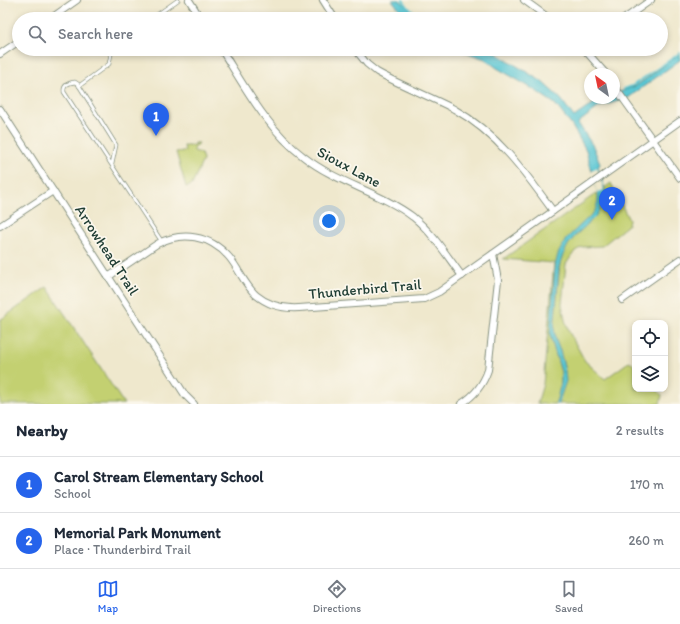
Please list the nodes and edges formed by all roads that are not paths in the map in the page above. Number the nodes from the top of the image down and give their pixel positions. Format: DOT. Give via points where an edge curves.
graph roads {
  1 [pos="77,0"];
  2 [pos="178,0"];
  3 [pos="189,0"];
  4 [pos="323,0"];
  5 [pos="524,0"];
  6 [pos="651,0"];
  7 [pos="60,12"];
  8 [pos="161,12"];
  9 [pos="197,12"];
  10 [pos="331,12"];
  11 [pos="540,12"];
  12 [pos="634,12"];
  13 [pos="12,46"];
  14 [pos="0,54"];
  15 [pos="111,56"];
  16 [pos="225,56"];
  17 [pos="361,56"];
  18 [pos="590,56"];
  19 [pos="601,68"];
  20 [pos="79,86"];
  21 [pos="620,94"];
  22 [pos="0,109"];
  23 [pos="680,121"];
  24 [pos="653,140"];
  25 [pos="112,164"];
  26 [pos="680,178"];
  27 [pos="53,191"];
  28 [pos="553,211"];
  29 [pos="0,226"];
  30 [pos="162,242"];
  31 [pos="492,254"];
  32 [pos="680,259"];
  33 [pos="462,276"];
  34 [pos="108,277"];
  35 [pos="622,300"];
  36 [pos="194,404"];
  37 [pos="461,404"];
  1 -- 7 [label="street"];
  2 -- 8 [label="lane"];
  3 -- 9 [label="street"];
  4 -- 10 [label="street"];
  5 -- 11 [label="street"];
  6 -- 12 [label="street"];
  13 -- 14 [label="street"];
  15 -- 20 [label="lane" via="109,64"];
  16 -- 33 [label="street, Sioux Lane" via="260,111 292,147 326,173 415,218 434,238"];
  17 -- 28 [label="street" via="377,72 455,110 488,133 527,174"];
  18 -- 19 [label="street"];
  20 -- 25 [label="lane" via="116,145"];
  20 -- 25 [label="lane" via="69,82 64,92"];
  21 -- 24 [label="street"];
  22 -- 27 [label="street, Arrowhead Trail"];
  23 -- 24 [label="street, Thunderbird Trail"];
  24 -- 26 [label="street"];
  24 -- 28 [label="street, Thunderbird Trail"];
  25 -- 30 [label="lane"];
  27 -- 29 [label="street"];
  27 -- 34 [label="street, Arrowhead Trail"];
  28 -- 31 [label="street, Thunderbird Trail"];
  30 -- 33 [label="street, Thunderbird Trail" via="176,237 201,237 229,257 257,296 273,305 287,308 424,299"];
  30 -- 34 [label="street, Thunderbird Trail"];
  31 -- 33 [label="street, Thunderbird Trail"];
  31 -- 37 [label="street" via="498,280 488,370 476,392"];
  32 -- 35 [label="street"];
  34 -- 36 [label="street, Arrowhead Trail"];
}
